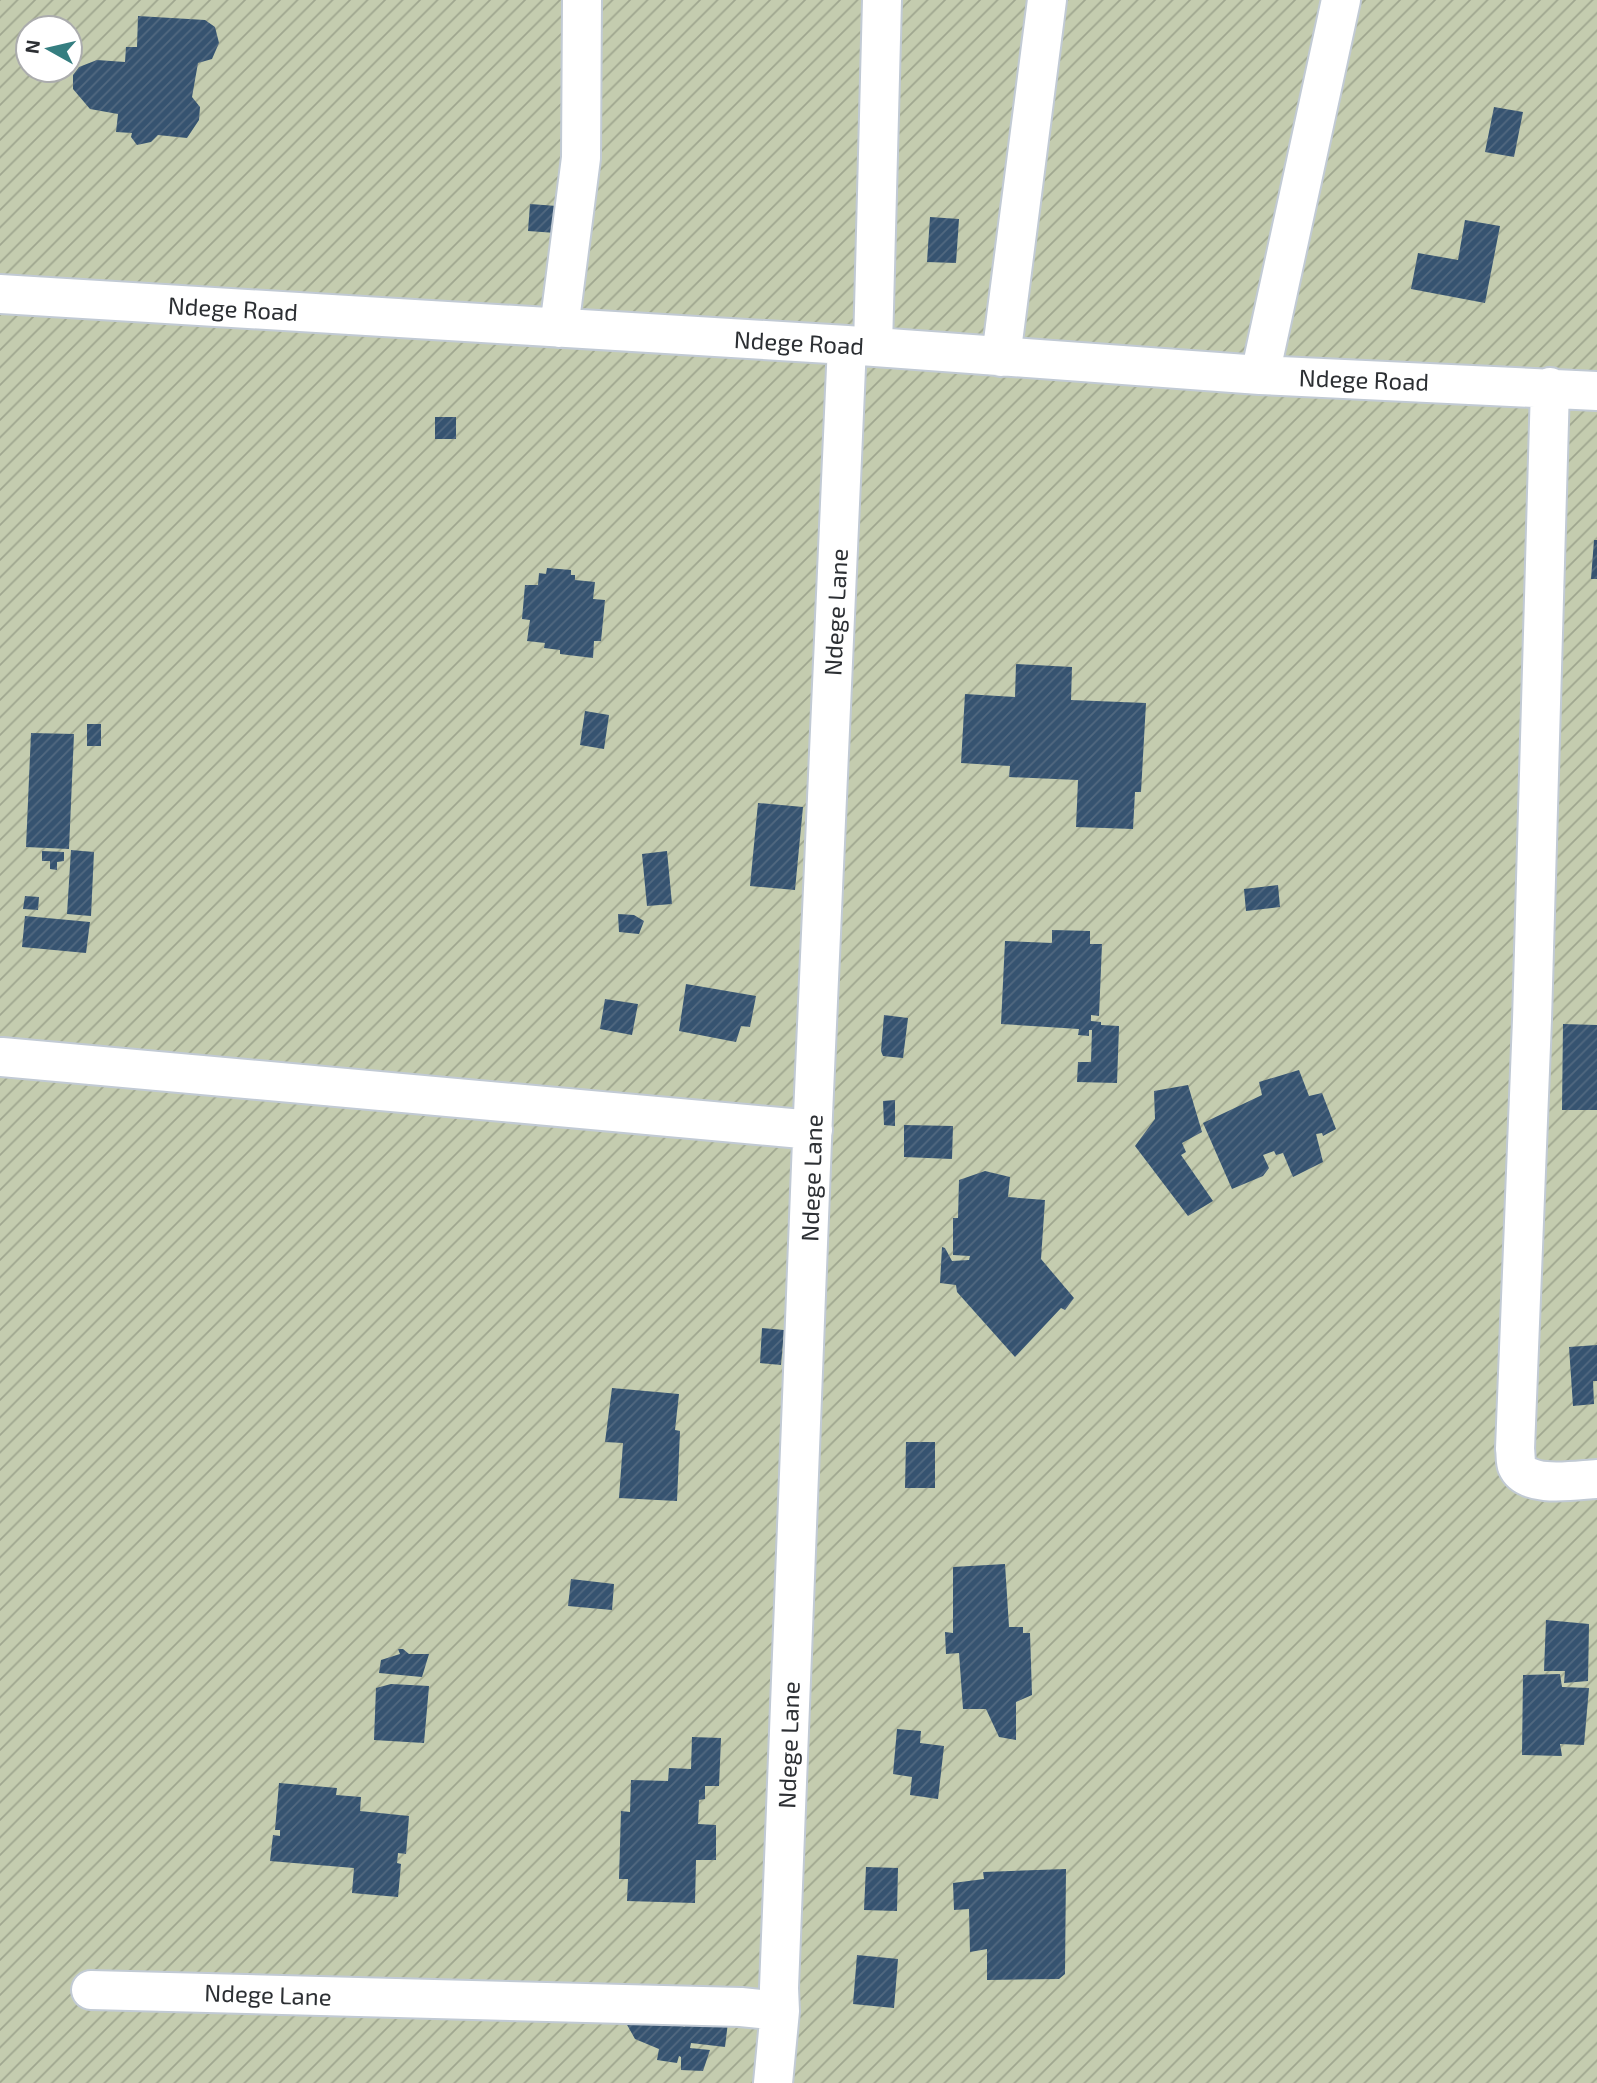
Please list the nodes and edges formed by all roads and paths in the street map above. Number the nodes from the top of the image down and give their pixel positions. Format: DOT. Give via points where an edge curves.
graph roads {
  1 [pos="582,0"];
  2 [pos="882,0"];
  3 [pos="1047,0"];
  4 [pos="1340,0"];
  5 [pos="0,294"];
  6 [pos="559,328"];
  7 [pos="860,346"];
  8 [pos="1001,357"];
  9 [pos="1260,375"];
  10 [pos="1549,387"];
  11 [pos="1597,391"];
  12 [pos="2,1057"];
  13 [pos="813,1130"];
  14 [pos="1597,1479"];
  15 [pos="91,1990"];
  16 [pos="780,2011"];
  17 [pos="773,2083"];
  1 -- 6 [label="street" via="581,158"];
  2 -- 7 [label="street, Ndege Lane"];
  3 -- 8 [label="street"];
  4 -- 9 [label="street"];
  5 -- 6 [label="street, Ndege Road"];
  6 -- 7 [label="street, Ndege Road"];
  7 -- 8 [label="street, Ndege Road"];
  7 -- 13 [label="street, Ndege Lane"];
  8 -- 9 [label="street, Ndege Road"];
  9 -- 10 [label="street, Ndege Road"];
  10 -- 11 [label="street, Ndege Road"];
  10 -- 14 [label="street" via="1515,1449 1517,1467 1530,1479"];
  12 -- 13 [label="street"];
  13 -- 16 [label="street, Ndege Lane"];
  15 -- 16 [label="street, Ndege Lane"];
  16 -- 17 [label="street, Ndege Lane"];
}
